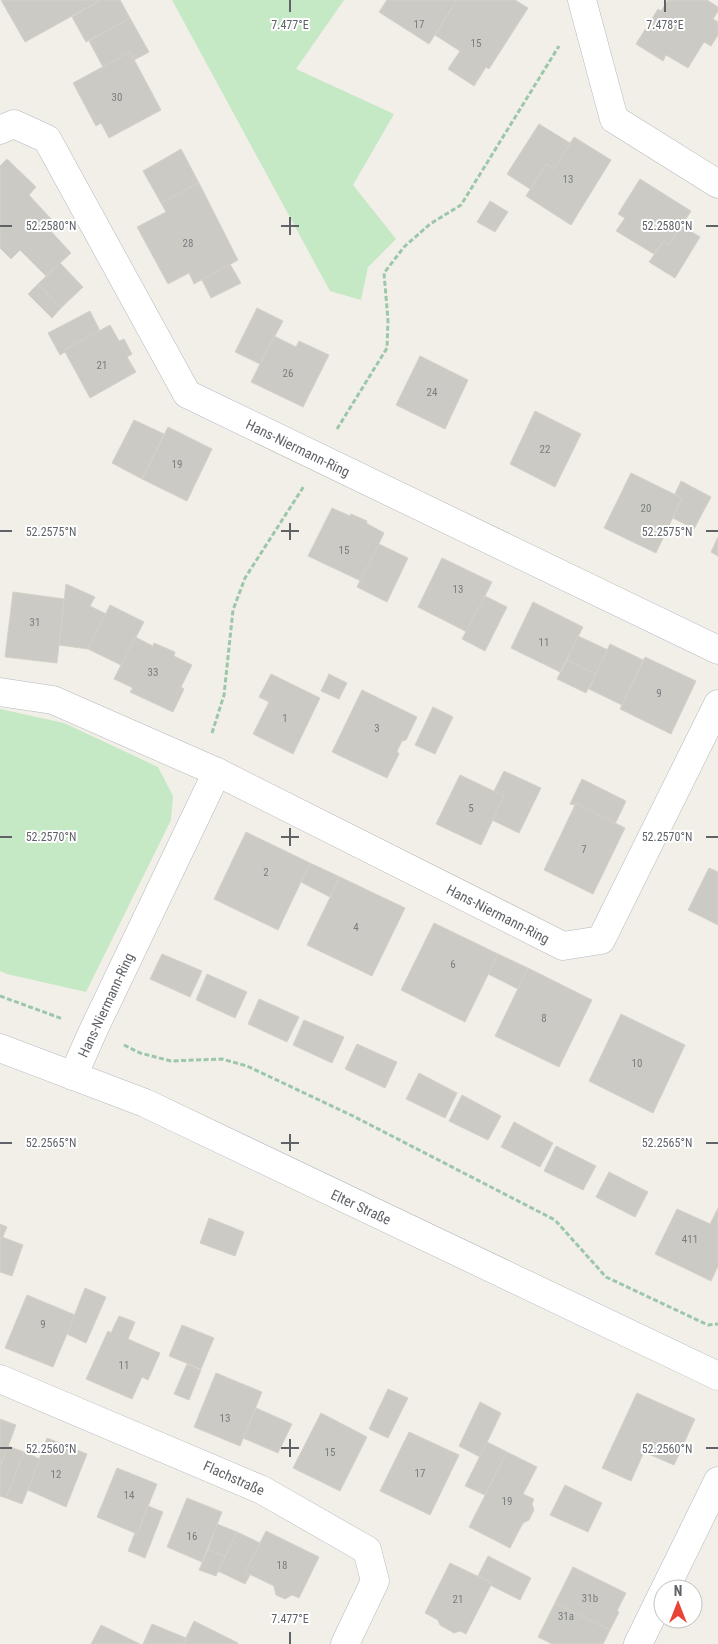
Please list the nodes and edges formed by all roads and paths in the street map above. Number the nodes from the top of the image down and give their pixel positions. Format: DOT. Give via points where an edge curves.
graph roads {
  1 [pos="582,0"];
  2 [pos="563,39"];
  3 [pos="0,130"];
  4 [pos="718,184"];
  5 [pos="318,458"];
  6 [pos="718,650"];
  7 [pos="0,692"];
  8 [pos="718,704"];
  9 [pos="217,772"];
  10 [pos="0,996"];
  11 [pos="93,1031"];
  12 [pos="0,1048"];
  13 [pos="73,1076"];
  14 [pos="718,1324"];
  15 [pos="718,1376"];
  16 [pos="0,1379"];
  17 [pos="718,1481"];
  18 [pos="670,1579"];
  19 [pos="653,1613"];
  20 [pos="346,1644"];
  21 [pos="638,1644"];
  1 -- 4 [label="street" via="614,119"];
  2 -- 5 [label="path" via="461,205 430,224 404,246 384,274 388,320 386,348"];
  3 -- 5 [label="street, Hans-Niermann-Ring" via="14,124 47,139 187,394"];
  5 -- 6 [label="street, Hans-Niermann-Ring"];
  5 -- 9 [label="path" via="314,470 245,578 233,610 224,695 206,753"];
  7 -- 9 [label="street, Hans-Niermann-Ring" via="54,700"];
  8 -- 9 [label="street, Hans-Niermann-Ring" via="601,940 563,946"];
  9 -- 11 [label="street, Hans-Niermann-Ring"];
  10 -- 11 [label="path"];
  11 -- 13 [label="street, Hans-Niermann-Ring"];
  11 -- 14 [label="path" via="140,1053 171,1061 222,1059 247,1066 554,1220 606,1277 708,1325"];
  12 -- 13 [label="street, Elter Straße"];
  13 -- 15 [label="street, Elter Straße" via="145,1104"];
  16 -- 20 [label="street, Flachstraße" via="262,1490 367,1550 375,1581"];
  17 -- 18 [label="street"];
  19 -- 21 [label="street"];
}
